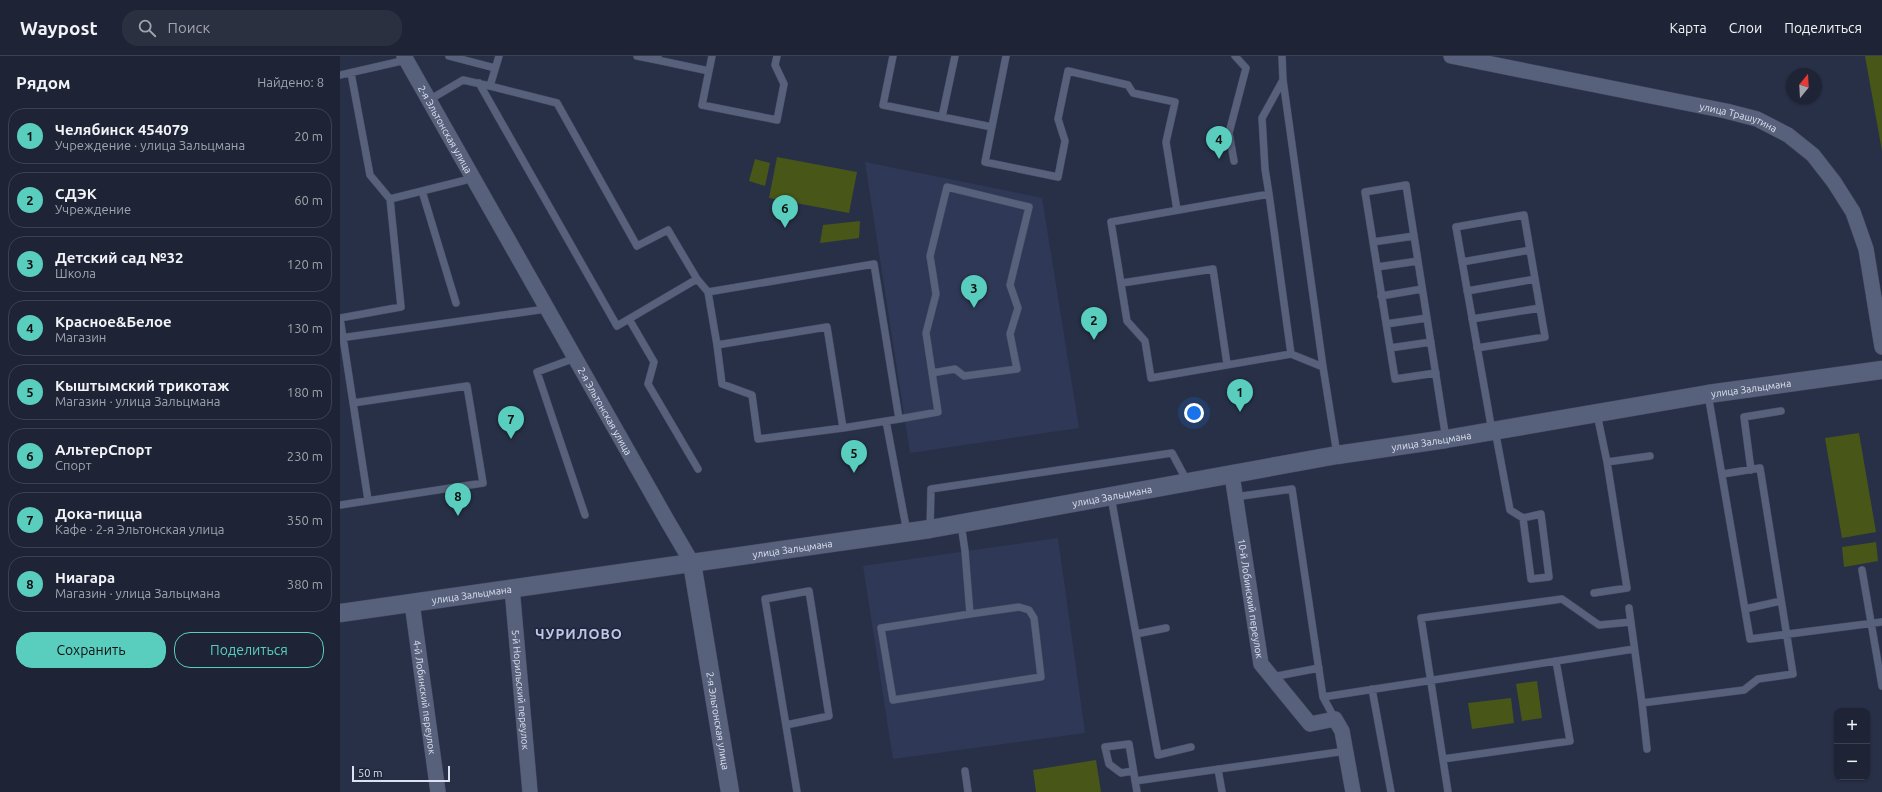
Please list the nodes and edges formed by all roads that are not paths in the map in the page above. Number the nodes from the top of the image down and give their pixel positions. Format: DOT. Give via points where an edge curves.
graph roads {
  1 [pos="449,56"];
  2 [pos="499,56"];
  3 [pos="637,56"];
  4 [pos="712,56"];
  5 [pos="777,56"];
  6 [pos="893,56"];
  7 [pos="955,56"];
  8 [pos="1006,56"];
  9 [pos="1235,56"];
  10 [pos="1282,56"];
  11 [pos="1451,56"];
  12 [pos="405,58"];
  13 [pos="658,58"];
  14 [pos="495,68"];
  15 [pos="709,71"];
  16 [pos="351,73"];
  17 [pos="340,74"];
  18 [pos="1283,80"];
  19 [pos="479,83"];
  20 [pos="490,86"];
  21 [pos="429,100"];
  22 [pos="942,117"];
  23 [pos="992,127"];
  24 [pos="1234,161"];
  25 [pos="474,178"];
  26 [pos="422,191"];
  27 [pos="1269,194"];
  28 [pos="390,199"];
  29 [pos="1177,210"];
  30 [pos="1414,236"];
  31 [pos="1373,242"];
  32 [pos="1530,250"];
  33 [pos="1418,261"];
  34 [pos="1462,262"];
  35 [pos="1377,267"];
  36 [pos="697,279"];
  37 [pos="1535,279"];
  38 [pos="1122,283"];
  39 [pos="1422,289"];
  40 [pos="1467,290"];
  41 [pos="708,292"];
  42 [pos="1381,296"];
  43 [pos="456,303"];
  44 [pos="1540,308"];
  45 [pos="546,309"];
  46 [pos="340,318"];
  47 [pos="1427,318"];
  48 [pos="629,319"];
  49 [pos="1472,319"];
  50 [pos="1386,324"];
  51 [pos="342,338"];
  52 [pos="1431,342"];
  53 [pos="717,345"];
  54 [pos="1390,348"];
  55 [pos="1477,348"];
  56 [pos="1882,348"];
  57 [pos="1291,354"];
  58 [pos="574,358"];
  59 [pos="1227,364"];
  60 [pos="1323,367"];
  61 [pos="1882,370"];
  62 [pos="932,373"];
  63 [pos="1436,373"];
  64 [pos="1708,394"];
  65 [pos="353,403"];
  66 [pos="1781,412"];
  67 [pos="1597,414"];
  68 [pos="899,419"];
  69 [pos="886,421"];
  70 [pos="843,428"];
  71 [pos="1494,431"];
  72 [pos="1446,439"];
  73 [pos="1337,455"];
  74 [pos="1650,456"];
  75 [pos="1608,462"];
  76 [pos="698,469"];
  77 [pos="1751,470"];
  78 [pos="1723,474"];
  79 [pos="1232,475"];
  80 [pos="1188,481"];
  81 [pos="1111,496"];
  82 [pos="1235,497"];
  83 [pos="368,500"];
  84 [pos="340,505"];
  85 [pos="585,515"];
  86 [pos="1524,518"];
  87 [pos="961,524"];
  88 [pos="930,529"];
  89 [pos="908,532"];
  90 [pos="692,562"];
  91 [pos="1862,570"];
  92 [pos="512,588"];
  93 [pos="1594,593"];
  94 [pos="1781,601"];
  95 [pos="412,603"];
  96 [pos="1629,608"];
  97 [pos="1745,609"];
  98 [pos="340,613"];
  99 [pos="970,614"];
  100 [pos="1631,622"];
  101 [pos="1882,622"];
  102 [pos="1871,623"];
  103 [pos="1166,628"];
  104 [pos="1136,634"];
  105 [pos="1786,634"];
  106 [pos="1634,649"];
  107 [pos="1556,661"];
  108 [pos="1318,668"];
  109 [pos="1272,677"];
  110 [pos="1432,680"];
  111 [pos="1882,686"];
  112 [pos="1372,689"];
  113 [pos="1323,696"];
  114 [pos="1642,703"];
  115 [pos="1335,719"];
  116 [pos="786,724"];
  117 [pos="1190,747"];
  118 [pos="1647,749"];
  119 [pos="1346,751"];
  120 [pos="1443,759"];
  121 [pos="1218,769"];
  122 [pos="1134,771"];
  123 [pos="965,772"];
  124 [pos="1135,781"];
  125 [pos="438,792"];
  126 [pos="530,792"];
  127 [pos="730,792"];
  128 [pos="797,792"];
  129 [pos="968,792"];
  130 [pos="1136,792"];
  131 [pos="1222,792"];
  132 [pos="1353,792"];
  133 [pos="1391,792"];
  134 [pos="1448,792"];
  1 -- 14 [label="lane"];
  2 -- 14 [label="lane"];
  3 -- 13 [label="lane"];
  4 -- 15 [label="lane"];
  5 -- 15 [label="lane" via="775,65 784,84 777,120 702,105"];
  6 -- 22 [label="lane" via="883,105"];
  7 -- 22 [label="lane"];
  8 -- 23 [label="lane"];
  9 -- 24 [label="lane" via="1246,68 1229,133"];
  10 -- 18 [label="lane"];
  11 -- 56 [label="street, улица Трашутина" via="1726,111 1757,119 1788,135 1813,156 1853,212 1866,249"];
  12 -- 16 [label="lane"];
  12 -- 21 [label="street, 2-я Эльтонская улица"];
  13 -- 15 [label="lane"];
  14 -- 20 [label="lane"];
  16 -- 17 [label="lane"];
  16 -- 28 [label="lane" via="370,176"];
  18 -- 27 [label="lane" via="1262,118"];
  18 -- 60 [label="lane"];
  19 -- 20 [label="lane"];
  19 -- 21 [label="lane" via="463,80"];
  19 -- 48 [label="lane" via="618,326"];
  20 -- 36 [label="lane" via="557,103 637,246 668,230"];
  21 -- 25 [label="street, 2-я Эльтонская улица"];
  22 -- 23 [label="lane"];
  23 -- 29 [label="lane" via="985,162 1058,177 1065,141 1058,119 1068,71 1128,85 1133,93 1175,102 1166,142"];
  25 -- 26 [label="lane"];
  25 -- 45 [label="street, 2-я Эльтонская улица"];
  26 -- 28 [label="lane"];
  26 -- 43 [label="lane"];
  27 -- 29 [label="lane"];
  27 -- 57 [label="lane"];
  28 -- 46 [label="lane" via="401,307"];
  29 -- 38 [label="lane" via="1111,222"];
  30 -- 31 [label="lane"];
  30 -- 31 [label="lane" via="1406,185 1399,186 1365,192"];
  30 -- 33 [label="lane"];
  31 -- 35 [label="lane"];
  32 -- 34 [label="lane"];
  32 -- 34 [label="lane" via="1524,215 1517,216 1456,227"];
  32 -- 37 [label="lane"];
  33 -- 35 [label="lane"];
  33 -- 39 [label="lane"];
  34 -- 40 [label="lane"];
  35 -- 42 [label="lane"];
  36 -- 41 [label="lane"];
  36 -- 48 [label="lane"];
  37 -- 40 [label="lane"];
  37 -- 44 [label="lane"];
  38 -- 59 [label="lane" via="1127,321 1145,341 1151,378"];
  38 -- 59 [label="lane" via="1213,269"];
  39 -- 42 [label="lane"];
  39 -- 47 [label="lane"];
  40 -- 49 [label="lane"];
  41 -- 53 [label="lane"];
  41 -- 68 [label="lane" via="874,264"];
  42 -- 50 [label="lane"];
  44 -- 49 [label="lane"];
  44 -- 55 [label="lane" via="1546,337"];
  45 -- 51 [label="lane"];
  45 -- 58 [label="street, 2-я Эльтонская улица"];
  46 -- 51 [label="lane"];
  47 -- 50 [label="lane"];
  47 -- 52 [label="lane"];
  48 -- 76 [label="lane" via="654,362 648,384"];
  49 -- 55 [label="lane"];
  50 -- 54 [label="lane"];
  51 -- 65 [label="lane"];
  52 -- 54 [label="lane"];
  52 -- 63 [label="lane"];
  53 -- 70 [label="lane" via="722,384 752,395 758,439"];
  53 -- 70 [label="lane" via="827,327"];
  54 -- 63 [label="lane" via="1394,379"];
  55 -- 71 [label="lane"];
  57 -- 59 [label="lane"];
  57 -- 60 [label="lane"];
  58 -- 85 [label="lane" via="537,372"];
  58 -- 90 [label="street, 2-я Эльтонская улица"];
  60 -- 73 [label="lane"];
  61 -- 64 [label="street, улица Зальцмана"];
  62 -- 62 [label="lane" via="926,333 936,294 930,256 947,187 1029,206 1010,285 1018,308 1010,334 1017,369 964,376 956,369"];
  62 -- 68 [label="lane" via="938,412"];
  63 -- 72 [label="lane"];
  64 -- 67 [label="street, улица Зальцмана"];
  64 -- 78 [label="lane"];
  65 -- 83 [label="lane"];
  65 -- 83 [label="lane" via="467,386 483,483"];
  66 -- 77 [label="lane" via="1744,417"];
  67 -- 71 [label="street, улица Зальцмана"];
  67 -- 75 [label="lane"];
  68 -- 69 [label="lane"];
  69 -- 70 [label="lane"];
  69 -- 89 [label="lane"];
  71 -- 72 [label="street, улица Зальцмана"];
  71 -- 86 [label="lane" via="1510,510"];
  72 -- 73 [label="street, улица Зальцмана"];
  73 -- 79 [label="street, улица Зальцмана"];
  74 -- 75 [label="lane"];
  75 -- 93 [label="lane" via="1627,588"];
  77 -- 78 [label="lane"];
  77 -- 94 [label="lane" via="1760,468"];
  78 -- 97 [label="lane"];
  79 -- 80 [label="street, улица Зальцмана"];
  79 -- 82 [label="street, 10-й Лобинский переулок"];
  80 -- 81 [label="street, улица Зальцмана"];
  80 -- 88 [label="lane" via="1172,453 931,489"];
  81 -- 87 [label="street, улица Зальцмана"];
  81 -- 104 [label="lane"];
  82 -- 108 [label="lane" via="1292,489"];
  82 -- 109 [label="street, 10-й Лобинский переулок" via="1261,664"];
  83 -- 84 [label="lane"];
  86 -- 86 [label="lane" via="1532,579 1549,577 1541,514"];
  87 -- 88 [label="street, улица Зальцмана"];
  87 -- 99 [label="lane"];
  88 -- 89 [label="street, улица Зальцмана"];
  89 -- 90 [label="street, улица Зальцмана"];
  90 -- 92 [label="street, улица Зальцмана"];
  90 -- 127 [label="street, 2-я Эльтонская улица"];
  91 -- 102 [label="lane"];
  92 -- 95 [label="street, улица Зальцмана"];
  92 -- 126 [label="street, 5-й Норильский переулок"];
  94 -- 97 [label="lane"];
  94 -- 105 [label="lane"];
  95 -- 98 [label="street, улица Зальцмана"];
  95 -- 125 [label="street, 4-й Лобинский переулок"];
  96 -- 100 [label="lane"];
  97 -- 105 [label="lane" via="1750,639"];
  99 -- 99 [label="lane" via="880,628 893,700 1041,677 1034,618 1029,610 1019,607"];
  100 -- 106 [label="lane"];
  100 -- 110 [label="lane" via="1599,625 1562,599 1421,618"];
  101 -- 102 [label="lane"];
  102 -- 105 [label="lane"];
  102 -- 111 [label="lane"];
  103 -- 104 [label="lane"];
  104 -- 117 [label="lane" via="1158,754"];
  105 -- 114 [label="lane" via="1793,674 1758,679 1744,690"];
  106 -- 107 [label="lane"];
  106 -- 114 [label="lane"];
  107 -- 110 [label="lane"];
  107 -- 120 [label="lane" via="1570,741"];
  108 -- 109 [label="lane"];
  108 -- 113 [label="lane"];
  109 -- 115 [label="street, 10-й Лобинский переулок" via="1310,724"];
  110 -- 112 [label="lane"];
  110 -- 120 [label="lane"];
  112 -- 113 [label="lane"];
  112 -- 133 [label="lane"];
  113 -- 115 [label="lane"];
  114 -- 118 [label="lane"];
  115 -- 119 [label="street" via="1342,731"];
  116 -- 116 [label="lane" via="765,599 809,591 829,716"];
  116 -- 128 [label="lane"];
  119 -- 121 [label="lane"];
  119 -- 132 [label="street"];
  120 -- 134 [label="lane"];
  121 -- 124 [label="lane"];
  121 -- 131 [label="lane"];
  122 -- 122 [label="lane" via="1129,744 1105,747 1108,764 1121,773"];
  122 -- 124 [label="lane"];
  123 -- 129 [label="lane"];
  124 -- 130 [label="lane"];
}
